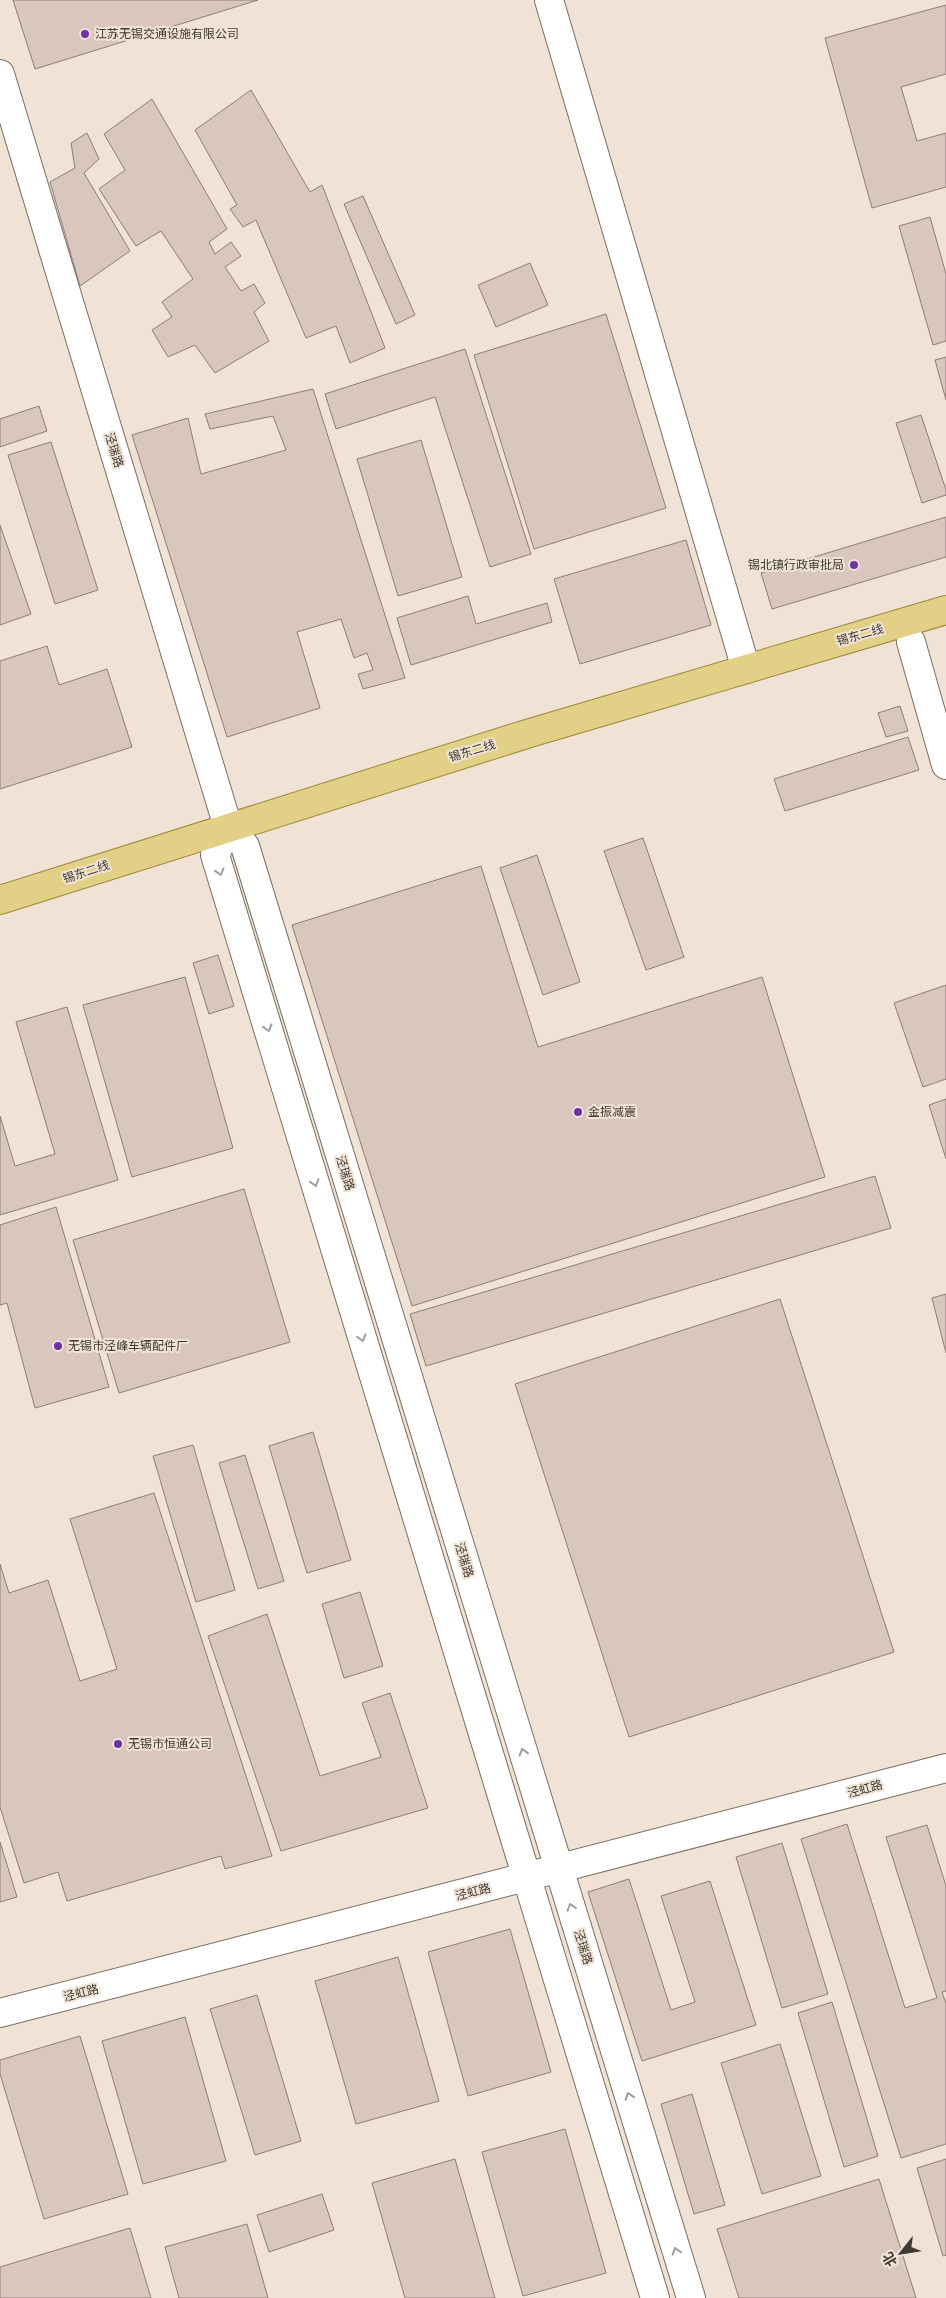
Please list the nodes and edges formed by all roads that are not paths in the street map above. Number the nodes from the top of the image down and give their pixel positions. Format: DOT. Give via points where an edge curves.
graph roads {
  1 [pos="550,0"];
  2 [pos="0,74"];
  3 [pos="946,610"];
  4 [pos="912,642"];
  5 [pos="746,669"];
  6 [pos="946,766"];
  7 [pos="228,827"];
  8 [pos="0,900"];
  9 [pos="946,1768"];
  10 [pos="559,1869"];
  11 [pos="527,1878"];
  12 [pos="0,2013"];
  13 [pos="655,2298"];
  14 [pos="691,2298"];
  1 -- 5 [label="street"];
  2 -- 7 [label="street, 泾瑞路"];
  3 -- 5 [label="main road, 锡东二线"];
  4 -- 6 [label="street"];
  5 -- 7 [label="main road, 锡东二线"];
  7 -- 8 [label="main road, 锡东二线"];
  10 -- 7 [label="street, 泾瑞路, one-way" via="245,846"];
  7 -- 11 [label="street, one-way" via="215,855"];
  9 -- 10 [label="street, 泾虹路"];
  10 -- 11 [label="street, 泾虹路"];
  14 -- 10 [label="street, 泾瑞路, one-way"];
  11 -- 12 [label="street, 泾虹路"];
  11 -- 13 [label="street"];
}
